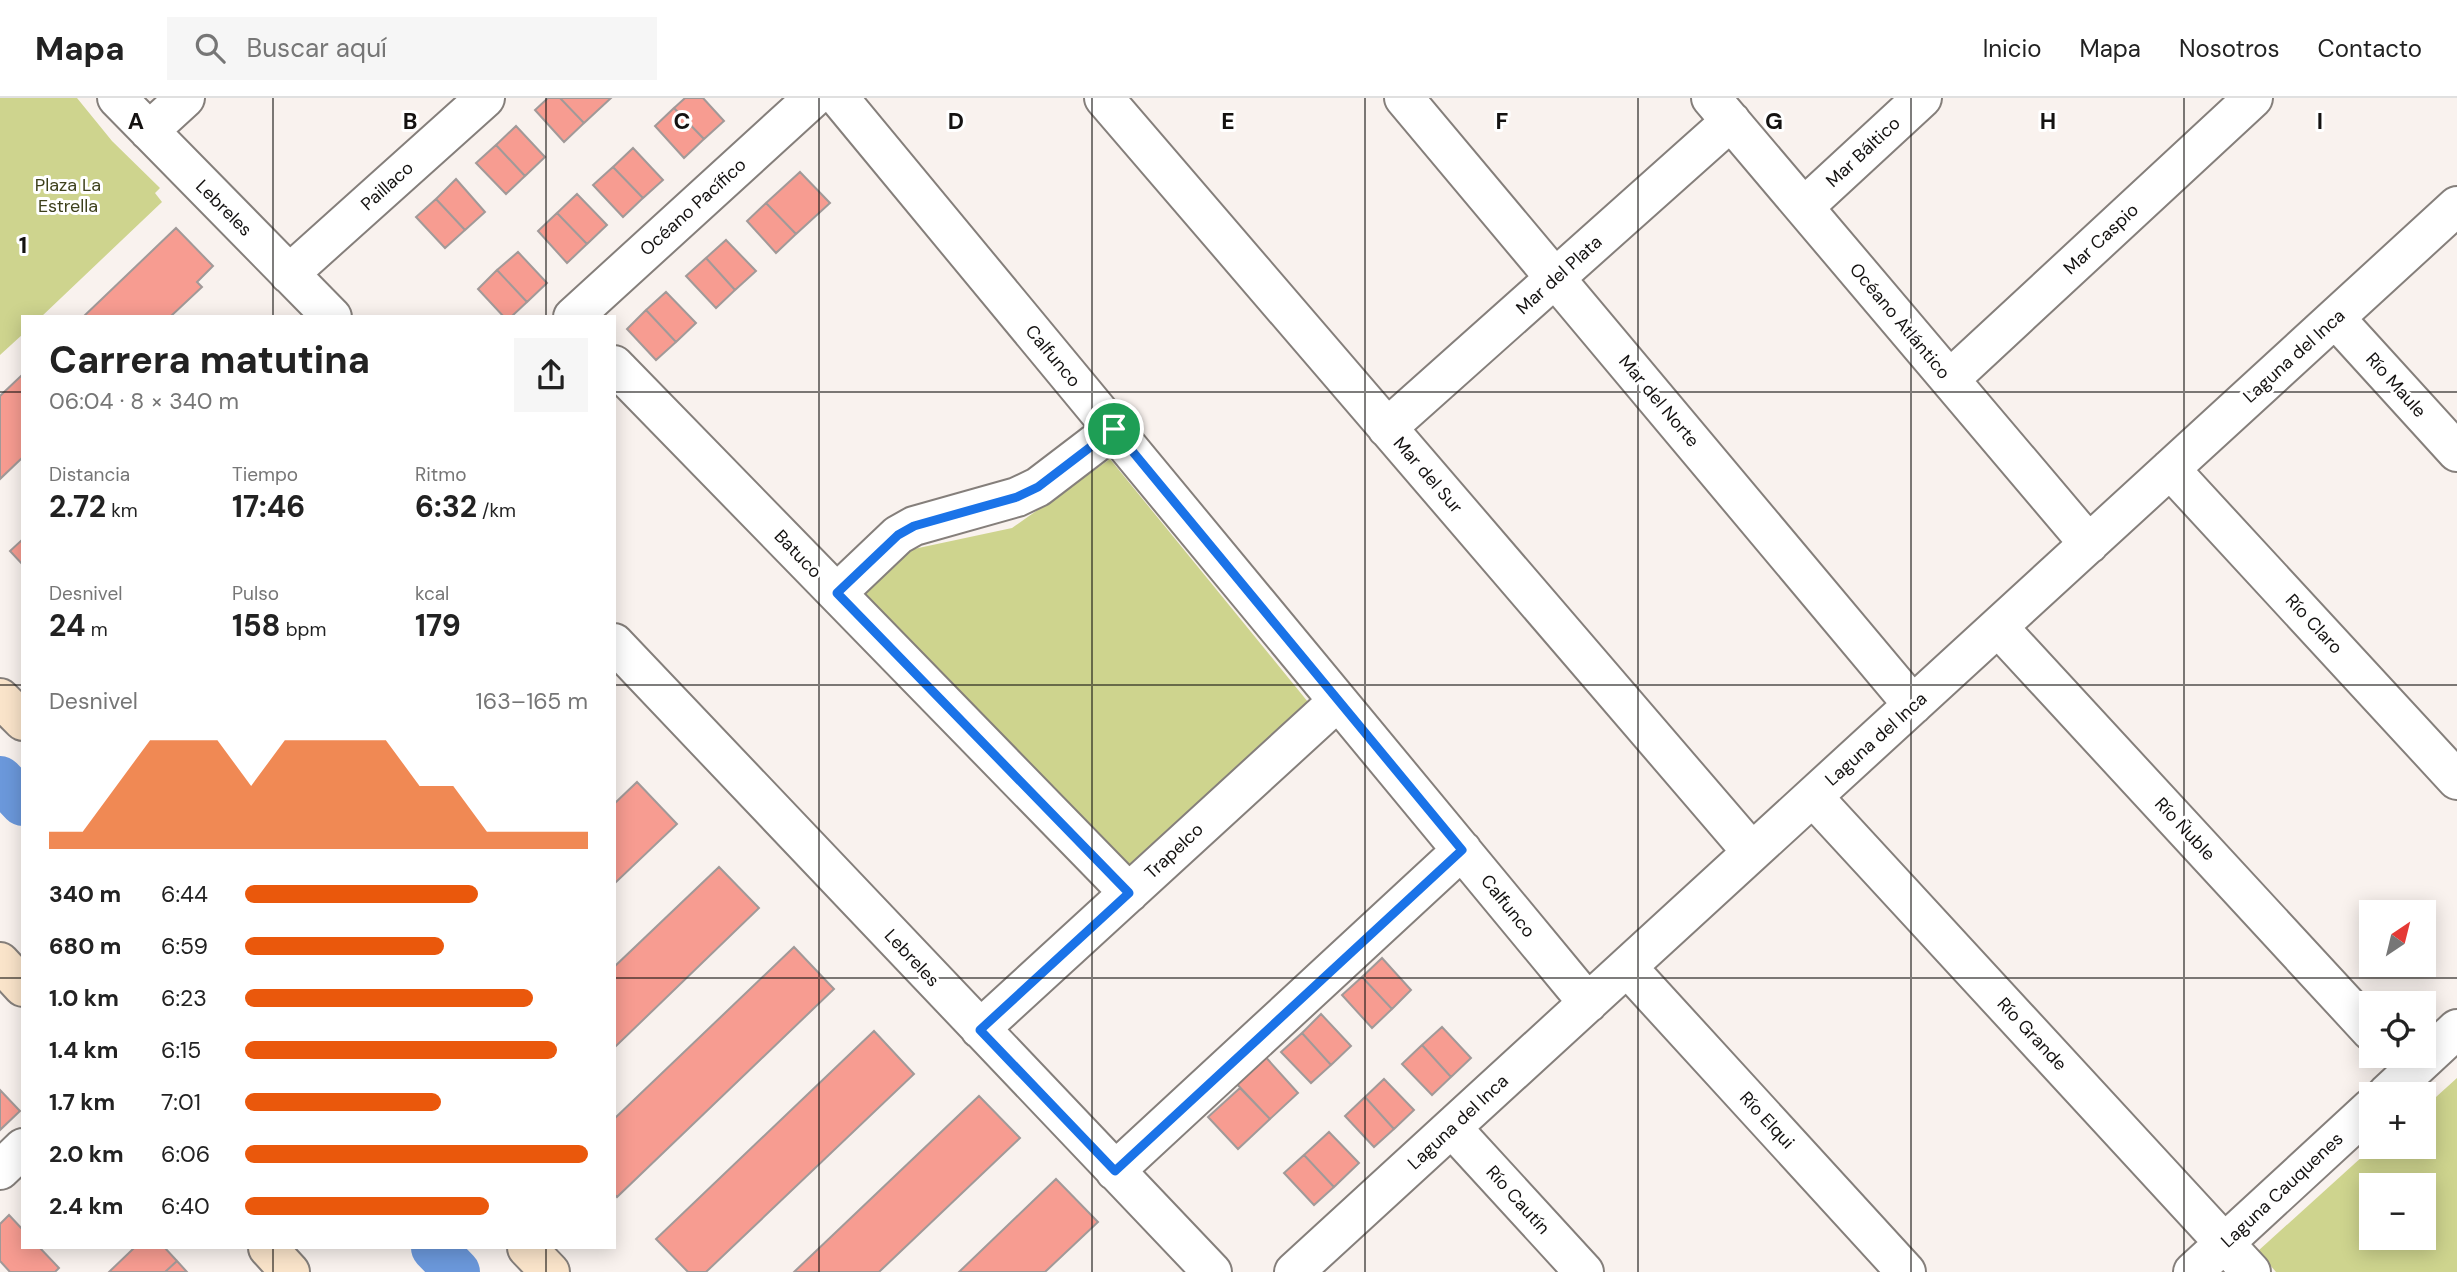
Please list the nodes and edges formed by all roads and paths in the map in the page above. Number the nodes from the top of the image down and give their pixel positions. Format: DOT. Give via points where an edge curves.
graph roads {
  1 [pos="117,98"];
  2 [pos="185,98"];
  3 [pos="485,98"];
  4 [pos="813,98"];
  5 [pos="839,98"];
  6 [pos="1104,98"];
  7 [pos="1404,98"];
  8 [pos="1922,98"];
  9 [pos="2253,98"];
  10 [pos="1721,110"];
  11 [pos="149,131"];
  12 [pos="2457,206"];
  13 [pos="1804,207"];
  14 [pos="289,274"];
  15 [pos="1555,278"];
  16 [pos="330,315"];
  17 [pos="575,315"];
  18 [pos="2336,318"];
  19 [pos="616,367"];
  20 [pos="1950,379"];
  21 [pos="1387,428"];
  22 [pos="1114,429"];
  23 [pos="2457,452"];
  24 [pos="2170,469"];
  25 [pos="2089,544"];
  26 [pos="837,593"];
  27 [pos="1998,627"];
  28 [pos="616,645"];
  29 [pos="0,698"];
  30 [pos="1338,701"];
  31 [pos="1913,705"];
  32 [pos="21,719"];
  33 [pos="2457,780"];
  34 [pos="1813,797"];
  35 [pos="1462,850"];
  36 [pos="1752,852"];
  37 [pos="1129,893"];
  38 [pos="0,962"];
  39 [pos="1627,967"];
  40 [pos="21,985"];
  41 [pos="1588,1003"];
  42 [pos="2359,1018"];
  43 [pos="2457,1029"];
  44 [pos="980,1030"];
  45 [pos="2397,1074"];
  46 [pos="2359,1119"];
  47 [pos="1452,1128"];
  48 [pos="21,1150"];
  49 [pos="0,1170"];
  50 [pos="1115,1171"];
  51 [pos="2224,1243"];
  52 [pos="269,1249"];
  53 [pos="528,1249"];
  54 [pos="290,1272"];
  55 [pos="550,1272"];
  56 [pos="1212,1272"];
  57 [pos="1294,1272"];
  58 [pos="1584,1272"];
  59 [pos="1906,1272"];
  60 [pos="2193,1272"];
  61 [pos="2251,1272"];
  1 -- 11 [label="street, Lebreles"];
  2 -- 11 [label="street"];
  3 -- 14 [label="street, Paillaco"];
  4 -- 17 [label="street, Océano Pacífico"];
  5 -- 22 [label="street, Calfunco"];
  6 -- 21 [label="street, Mar del Sur"];
  7 -- 15 [label="street, Mar del Norte"];
  8 -- 13 [label="street, Mar Báltico"];
  9 -- 20 [label="street, Mar Caspio"];
  10 -- 13 [label="street, Océano Atlántico"];
  10 -- 15 [label="street, Mar del Plata"];
  11 -- 14 [label="street, Lebreles"];
  12 -- 18 [label="street, Laguna del Inca"];
  13 -- 20 [label="street, Océano Atlántico"];
  14 -- 16 [label="street, Lebreles"];
  15 -- 21 [label="street, Mar del Plata"];
  15 -- 31 [label="street, Mar del Norte"];
  18 -- 23 [label="street, Río Maule"];
  18 -- 24 [label="street, Laguna del Inca"];
  19 -- 26 [label="street, Batuco"];
  20 -- 25 [label="street, Océano Atlántico"];
  21 -- 36 [label="street, Mar del Sur"];
  22 -- 26 [label="street" via="1038,487 898,535"];
  22 -- 30 [label="street, Calfunco"];
  24 -- 25 [label="street, Laguna del Inca"];
  24 -- 33 [label="street, Río Claro"];
  25 -- 27 [label="street, Laguna del Inca"];
  26 -- 37 [label="street, Batuco"];
  27 -- 31 [label="street, Laguna del Inca"];
  27 -- 42 [label="street, Río Ñuble"];
  28 -- 44 [label="street, Lebreles"];
  29 -- 32 [label="street"];
  30 -- 35 [label="street, Calfunco"];
  30 -- 37 [label="street, Trapelco"];
  31 -- 34 [label="street, Laguna del Inca"];
  34 -- 36 [label="street, Laguna del Inca"];
  34 -- 51 [label="street, Río Grande"];
  35 -- 41 [label="street, Calfunco"];
  35 -- 50 [label="street"];
  36 -- 39 [label="street, Laguna del Inca"];
  37 -- 44 [label="street, Trapelco"];
  38 -- 40 [label="street"];
  39 -- 41 [label="street, Laguna del Inca"];
  39 -- 59 [label="street, Río Elqui"];
  41 -- 47 [label="street, Laguna del Inca"];
  43 -- 45 [label="street"];
  44 -- 50 [label="street, Lebreles"];
  46 -- 51 [label="street, Laguna Cauquenes"];
  47 -- 57 [label="street, Laguna del Inca"];
  47 -- 58 [label="street, Río Cautín"];
  48 -- 49 [label="street"];
  50 -- 56 [label="street, Lebreles"];
  51 -- 60 [label="street, Laguna Cauquenes"];
  51 -- 61 [label="street, Río Grande"];
  52 -- 54 [label="street"];
  53 -- 55 [label="street"];
}
